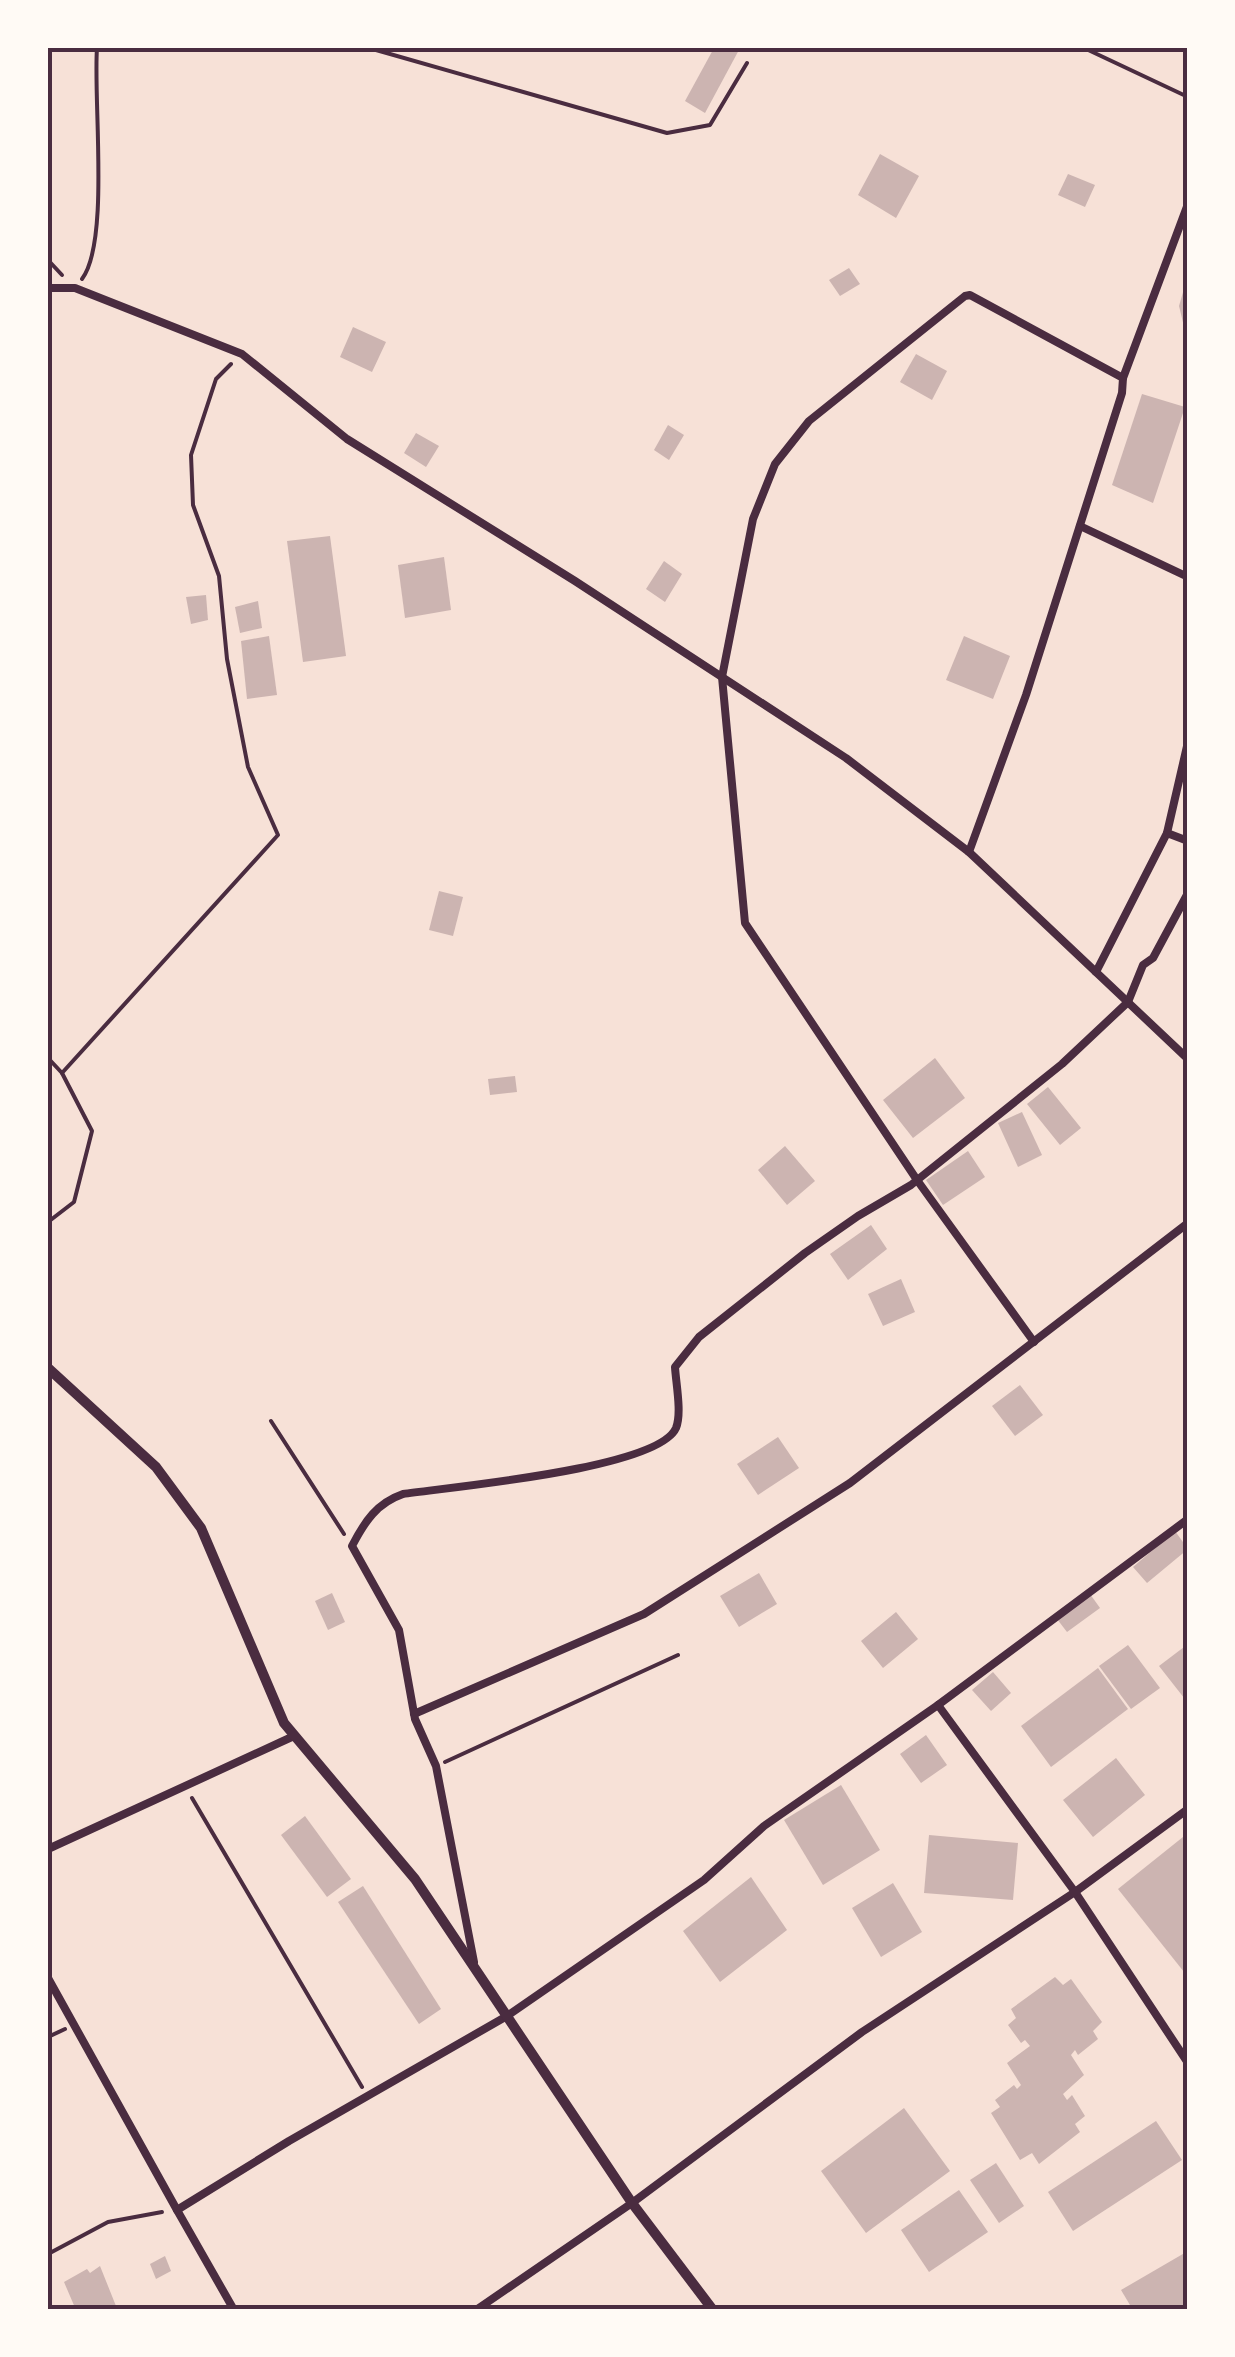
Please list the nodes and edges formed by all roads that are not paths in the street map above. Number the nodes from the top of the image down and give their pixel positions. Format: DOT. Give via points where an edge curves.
graph roads {
  1 [pos="1188,204"];
  2 [pos="48,288"];
  3 [pos="1123,378"];
  4 [pos="1080,526"];
  5 [pos="1188,577"];
  6 [pos="722,677"];
  7 [pos="1188,742"];
  8 [pos="1167,833"];
  9 [pos="1188,840"];
  10 [pos="969,852"];
  11 [pos="1188,893"];
  12 [pos="1096,972"];
  13 [pos="1128,1002"];
  14 [pos="1188,1059"];
  15 [pos="917,1180"];
  16 [pos="1188,1224"];
  17 [pos="1034,1342"];
  18 [pos="48,1368"];
  19 [pos="1188,1519"];
  20 [pos="938,1705"];
  21 [pos="414,1714"];
  22 [pos="294,1736"];
  23 [pos="1188,1809"];
  24 [pos="48,1849"];
  25 [pos="1075,1892"];
  26 [pos="475,1968"];
  27 [pos="48,1978"];
  28 [pos="507,2016"];
  29 [pos="1188,2062"];
  30 [pos="632,2203"];
  31 [pos="177,2210"];
  32 [pos="234,2310"];
  33 [pos="476,2310"];
  34 [pos="713,2310"];
  1 -- 3 [label="street"];
  2 -- 6 [label="street" via="75,288 242,354 348,440"];
  3 -- 4 [label="street"];
  3 -- 6 [label="street" via="965,296 809,421 775,464 753,519"];
  4 -- 5 [label="street"];
  4 -- 10 [label="street"];
  6 -- 10 [label="street" via="846,758"];
  6 -- 15 [label="street" via="745,923"];
  7 -- 8 [label="street"];
  8 -- 9 [label="street"];
  8 -- 12 [label="street"];
  10 -- 12 [label="street"];
  11 -- 13 [label="street"];
  12 -- 13 [label="street"];
  13 -- 14 [label="street"];
  13 -- 15 [label="street"];
  15 -- 17 [label="street"];
  15 -- 21 [label="street" via="818,1244 698,1337 675,1367 678,1425 650,1449 570,1471 383,1501 352,1546 398,1630"];
  16 -- 17 [label="street"];
  17 -- 21 [label="street" via="850,1483 644,1614"];
  18 -- 22 [label="street" via="156,1468 200,1528"];
  19 -- 20 [label="street"];
  20 -- 25 [label="street"];
  20 -- 28 [label="street"];
  21 -- 26 [label="street" via="436,1766"];
  22 -- 24 [label="street"];
  22 -- 26 [label="street" via="415,1879"];
  23 -- 25 [label="street"];
  25 -- 29 [label="street"];
  25 -- 30 [label="street" via="862,2032"];
  26 -- 28 [label="street"];
  27 -- 31 [label="street"];
  28 -- 30 [label="street"];
  28 -- 31 [label="street"];
  30 -- 33 [label="street"];
  30 -- 34 [label="street"];
  31 -- 32 [label="street"];
}
